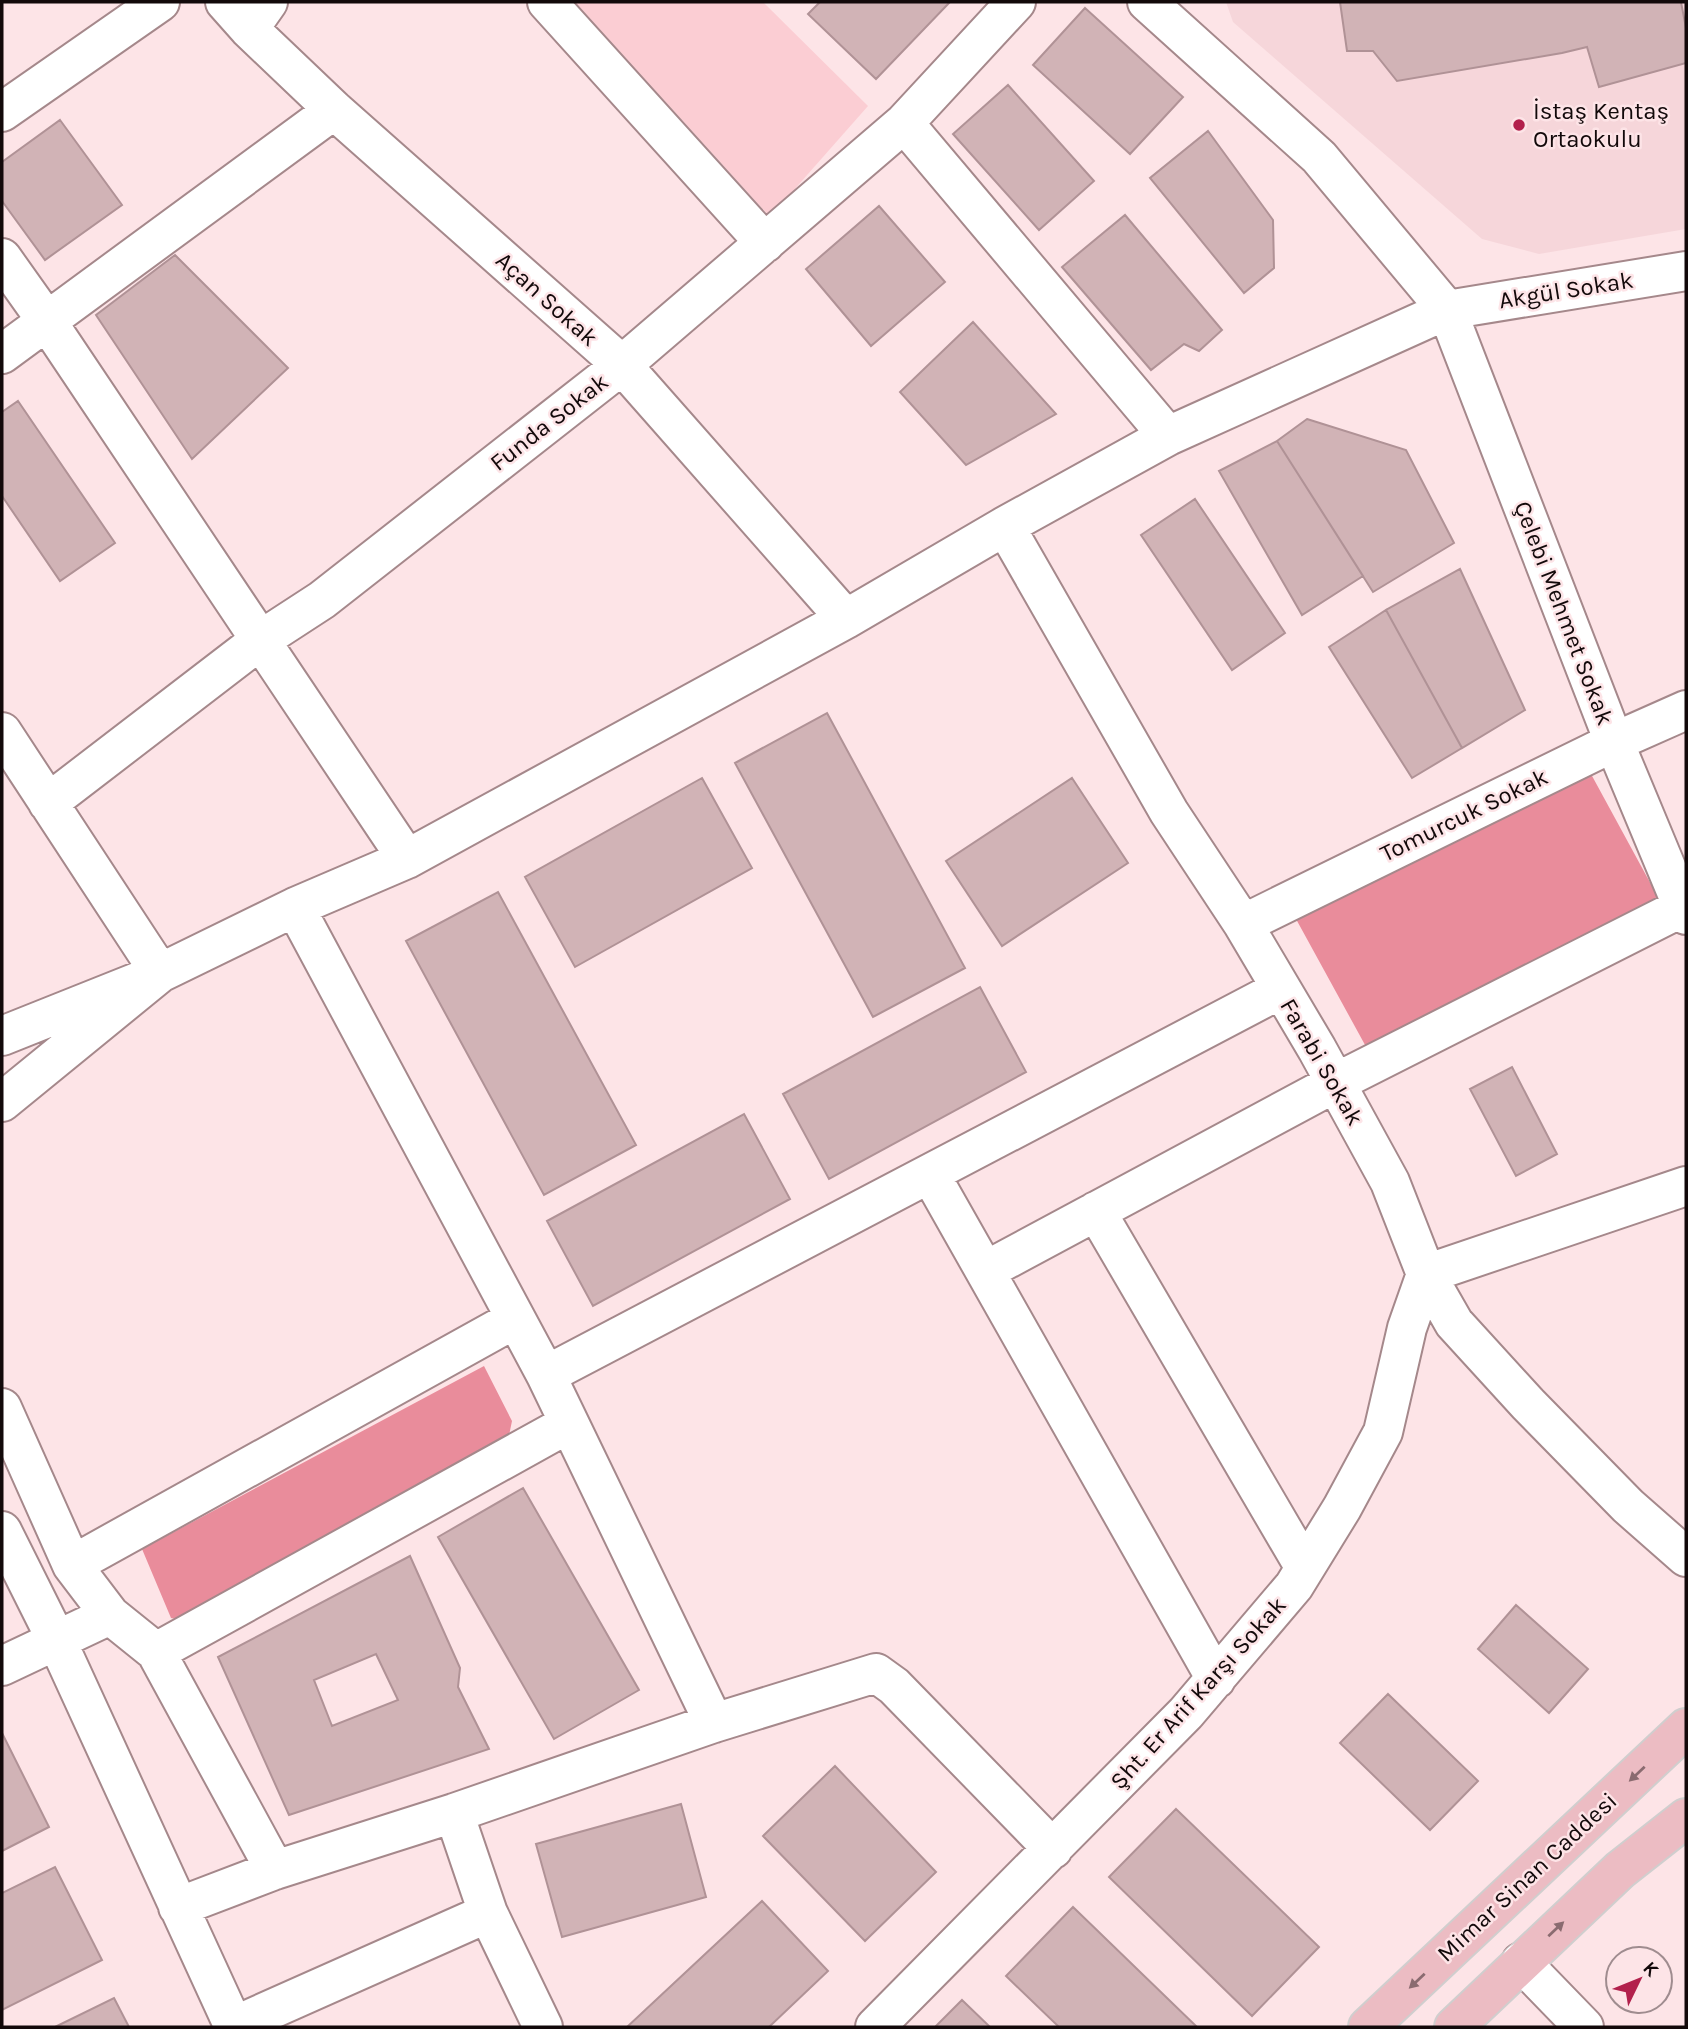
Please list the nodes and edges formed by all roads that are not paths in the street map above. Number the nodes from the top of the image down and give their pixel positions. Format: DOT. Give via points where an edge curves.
graph roads {
  1 [pos="160,2"];
  2 [pos="547,2"];
  3 [pos="1016,2"];
  4 [pos="1147,2"];
  5 [pos="247,11"];
  6 [pos="334,110"];
  7 [pos="2,112"];
  8 [pos="904,123"];
  9 [pos="765,243"];
  10 [pos="2,258"];
  11 [pos="1686,271"];
  12 [pos="1447,310"];
  13 [pos="46,320"];
  14 [pos="2,354"];
  15 [pos="622,365"];
  16 [pos="1168,436"];
  17 [pos="1005,526"];
  18 [pos="846,619"];
  19 [pos="259,641"];
  20 [pos="1686,710"];
  21 [pos="2,733"];
  22 [pos="1614,742"];
  23 [pos="47,803"];
  24 [pos="407,859"];
  25 [pos="295,907"];
  26 [pos="1684,911"];
  27 [pos="1243,924"];
  28 [pos="160,973"];
  29 [pos="1280,989"];
  30 [pos="2,1036"];
  31 [pos="1335,1083"];
  32 [pos="2,1102"];
  33 [pos="930,1174"];
  34 [pos="1686,1186"];
  35 [pos="1096,1211"];
  36 [pos="985,1271"];
  37 [pos="1426,1274"];
  38 [pos="515,1319"];
  39 [pos="546,1376"];
  40 [pos="2,1408"];
  41 [pos="568,1424"];
  42 [pos="2,1531"];
  43 [pos="1686,1557"];
  44 [pos="72,1565"];
  45 [pos="1305,1568"];
  46 [pos="110,1615"];
  47 [pos="56,1639"];
  48 [pos="156,1652"];
  49 [pos="2,1666"];
  50 [pos="1216,1679"];
  51 [pos="714,1723"];
  52 [pos="1686,1728"];
  53 [pos="454,1813"];
  54 [pos="1686,1818"];
  55 [pos="1053,1849"];
  56 [pos="275,1870"];
  57 [pos="178,1907"];
  58 [pos="488,1913"];
  59 [pos="1521,1962"];
  60 [pos="234,2026"];
  61 [pos="543,2027"];
  62 [pos="875,2027"];
  63 [pos="1368,2027"];
  64 [pos="1454,2027"];
  65 [pos="1584,2027"];
  1 -- 7 [label="street"];
  2 -- 9 [label="street"];
  3 -- 8 [label="street, Funda Sokak"];
  4 -- 12 [label="street, Çelebi Mehmet Sokak" via="1320,157"];
  5 -- 6 [label="street, Açan Sokak"];
  6 -- 13 [label="street"];
  6 -- 15 [label="street, Açan Sokak"];
  8 -- 9 [label="street, Funda Sokak"];
  8 -- 16 [label="street"];
  9 -- 15 [label="street, Funda Sokak"];
  10 -- 13 [label="street"];
  11 -- 12 [label="street, Akgül Sokak"];
  12 -- 16 [label="street, Akgül Sokak"];
  12 -- 22 [label="street, Çelebi Mehmet Sokak"];
  13 -- 14 [label="street"];
  13 -- 19 [label="street"];
  15 -- 18 [label="street, Açan Sokak"];
  15 -- 19 [label="street, Funda Sokak" via="322,600"];
  16 -- 17 [label="street, Akgül Sokak"];
  17 -- 18 [label="street, Akgül Sokak"];
  17 -- 27 [label="street, Farabi Sokak" via="1169,812"];
  18 -- 24 [label="street, Akgül Sokak"];
  19 -- 23 [label="street, Funda Sokak"];
  19 -- 24 [label="street"];
  20 -- 22 [label="street, Tomurcuk Sokak"];
  21 -- 23 [label="street"];
  22 -- 26 [label="street, Çelebi Mehmet Sokak"];
  22 -- 27 [label="street, Tomurcuk Sokak"];
  23 -- 28 [label="street"];
  24 -- 25 [label="street, Akgül Sokak"];
  25 -- 28 [label="street, Akgül Sokak"];
  25 -- 38 [label="street"];
  26 -- 31 [label="street"];
  27 -- 29 [label="street, Farabi Sokak"];
  28 -- 30 [label="street"];
  28 -- 32 [label="street"];
  29 -- 31 [label="street, Farabi Sokak"];
  29 -- 33 [label="street"];
  31 -- 35 [label="street"];
  31 -- 37 [label="street, Farabi Sokak" via="1390,1182"];
  33 -- 36 [label="street"];
  33 -- 39 [label="street"];
  34 -- 37 [label="street"];
  35 -- 36 [label="street"];
  35 -- 45 [label="street"];
  36 -- 50 [label="street"];
  37 -- 43 [label="street, Farabi Sokak" via="1454,1323 1528,1404 1628,1506"];
  37 -- 45 [label="street, Şht. Er Arif Karşı Sokak" via="1407,1328 1383,1432"];
  38 -- 39 [label="street"];
  38 -- 44 [label="street"];
  39 -- 41 [label="street"];
  40 -- 44 [label="street"];
  41 -- 48 [label="street"];
  41 -- 51 [label="street"];
  42 -- 47 [label="street"];
  44 -- 46 [label="street"];
  45 -- 50 [label="street, Şht. Er Arif Karşı Sokak"];
  46 -- 47 [label="street"];
  46 -- 48 [label="street"];
  47 -- 49 [label="street"];
  47 -- 57 [label="street"];
  48 -- 56 [label="street"];
  50 -- 55 [label="street, Şht. Er Arif Karşı Sokak"];
  51 -- 53 [label="street"];
  51 -- 55 [label="street" via="876,1673"];
  52 -- 63 [label="main road, Mimar Sinan Caddesi, one-way"];
  53 -- 56 [label="street"];
  53 -- 58 [label="street"];
  59 -- 54 [label="main road, one-way" via="1620,1870"];
  55 -- 62 [label="street, Şht. Er Arif Karşı Sokak"];
  56 -- 57 [label="street"];
  57 -- 60 [label="street"];
  58 -- 60 [label="street"];
  58 -- 61 [label="street"];
  59 -- 64 [label="main road"];
  59 -- 65 [label="street"];
}
